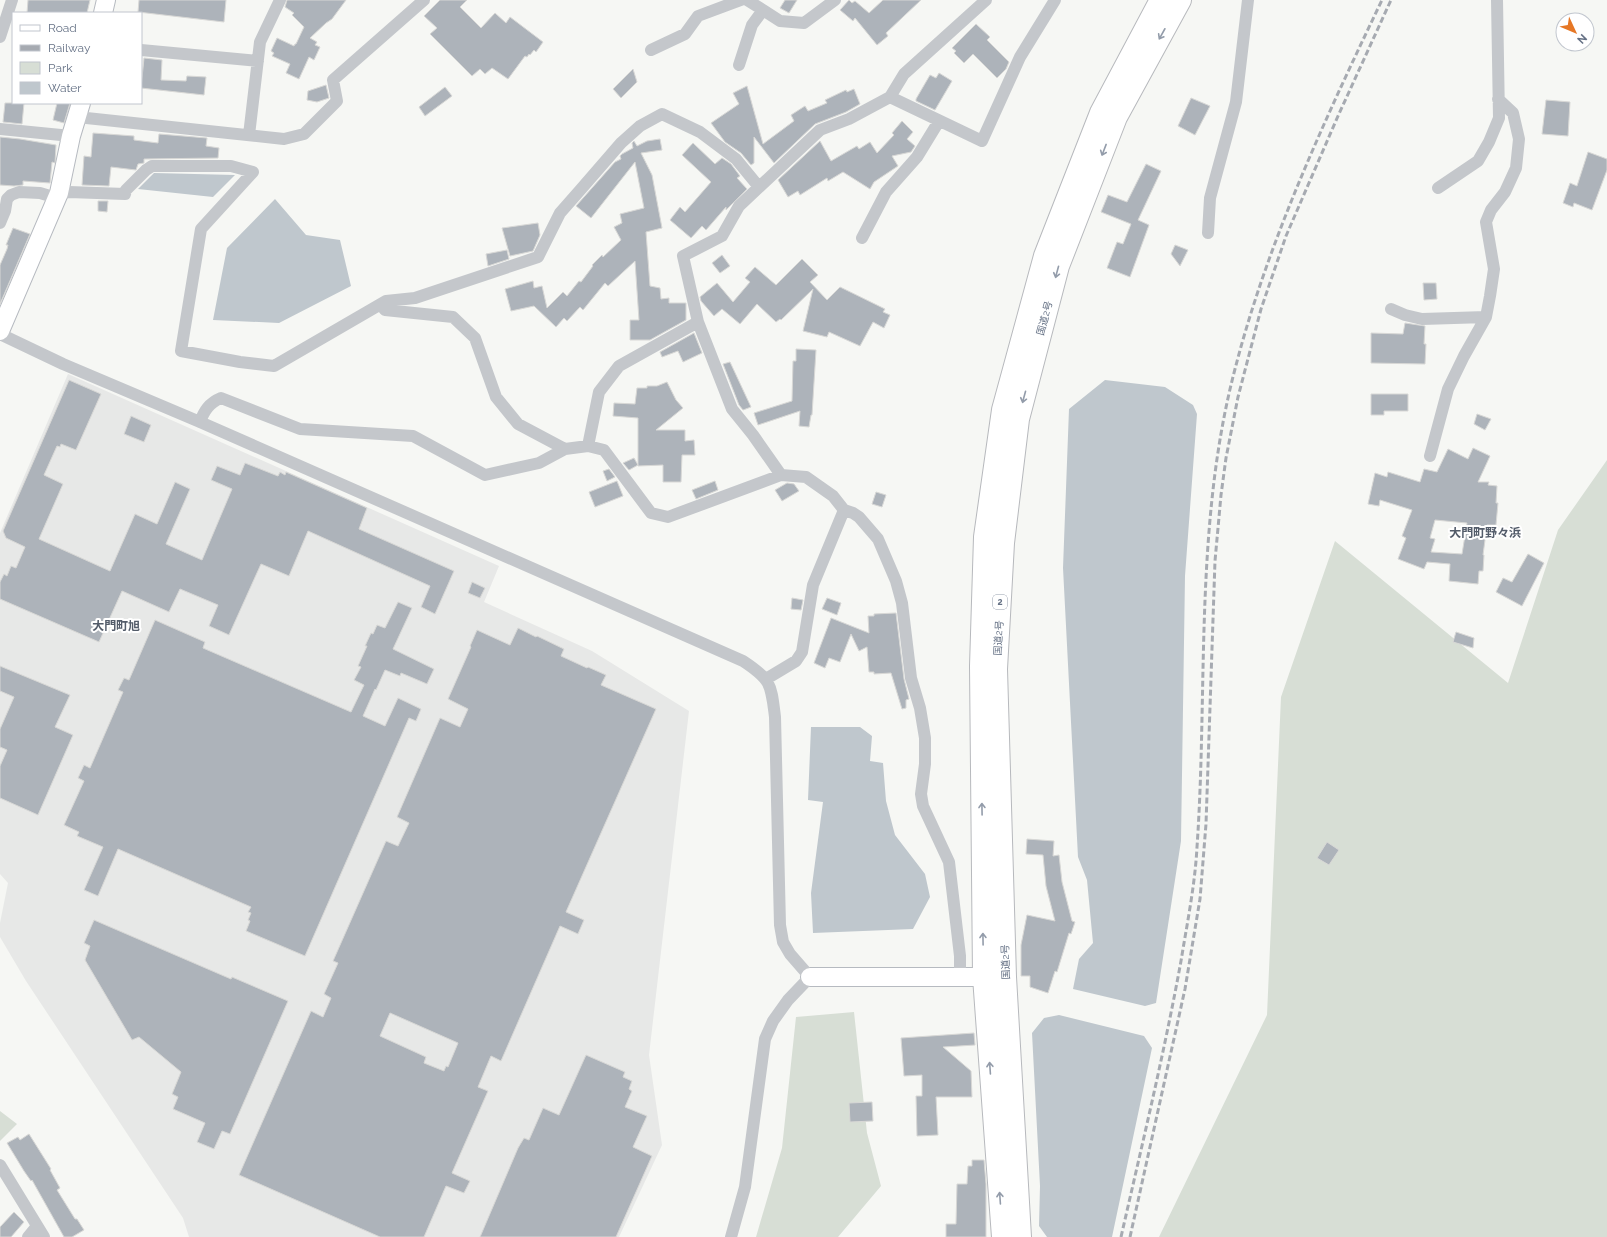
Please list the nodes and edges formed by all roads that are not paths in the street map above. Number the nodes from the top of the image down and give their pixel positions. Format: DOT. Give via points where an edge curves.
graph roads {
  1 [pos="12,0"];
  2 [pos="106,0"];
  3 [pos="280,0"];
  4 [pos="424,0"];
  5 [pos="741,0"];
  6 [pos="747,0"];
  7 [pos="835,0"];
  8 [pos="986,0"];
  9 [pos="1056,0"];
  10 [pos="1161,0"];
  11 [pos="1180,0"];
  12 [pos="1248,0"];
  13 [pos="1497,0"];
  14 [pos="763,10"];
  15 [pos="103,12"];
  16 [pos="0,37"];
  17 [pos="142,50"];
  18 [pos="651,50"];
  19 [pos="258,61"];
  20 [pos="739,65"];
  21 [pos="890,97"];
  22 [pos="1498,99"];
  23 [pos="79,110"];
  24 [pos="939,121"];
  25 [pos="0,129"];
  26 [pos="249,135"];
  27 [pos="71,136"];
  28 [pos="759,187"];
  29 [pos="1438,188"];
  30 [pos="59,193"];
  31 [pos="0,223"];
  32 [pos="1208,233"];
  33 [pos="862,238"];
  34 [pos="382,305"];
  35 [pos="1391,309"];
  36 [pos="1486,317"];
  37 [pos="698,322"];
  38 [pos="0,331"];
  39 [pos="0,334"];
  40 [pos="200,422"];
  41 [pos="588,446"];
  42 [pos="565,449"];
  43 [pos="1430,456"];
  44 [pos="782,475"];
  45 [pos="844,510"];
  46 [pos="766,679"];
  47 [pos="810,977"];
  48 [pos="994,977"];
  49 [pos="960,978"];
  50 [pos="0,1165"];
  51 [pos="37,1226"];
  52 [pos="28,1237"];
  53 [pos="44,1237"];
  54 [pos="731,1237"];
  55 [pos="1003,1237"];
  56 [pos="1020,1237"];
  1 -- 16 [label="street"];
  2 -- 15 [label="street"];
  3 -- 19 [label="street" via="260,42"];
  4 -- 26 [label="street" via="333,80 337,101 304,134 284,139"];
  5 -- 18 [label="street" via="698,16 685,34"];
  6 -- 14 [label="street"];
  7 -- 14 [label="street" via="804,23 780,21"];
  8 -- 21 [label="street" via="904,74"];
  9 -- 24 [label="street" via="1020,57 982,142"];
  48 -- 10 [label="highway, 国道2号 / 2, one-way" via="981,666 985,537 1003,410 1045,256 1101,113"];
  11 -- 48 [label="highway, 国道2号 / 2, one-way" via="1116,117 1061,258 1018,419 1003,543 996,669"];
  12 -- 32 [label="street" via="1236,102 1210,198"];
  13 -- 22 [label="street"];
  14 -- 20 [label="street" via="752,25"];
  17 -- 19 [label="street"];
  19 -- 26 [label="street"];
  21 -- 24 [label="street"];
  21 -- 28 [label="street" via="849,119 820,130"];
  22 -- 29 [label="street" via="1499,118 1478,161"];
  22 -- 36 [label="street" via="1513,113 1519,139 1516,168 1505,192 1491,210 1486,222 1494,269"];
  23 -- 26 [label="street"];
  23 -- 27 [label="street"];
  24 -- 33 [label="street" via="917,158 886,192"];
  25 -- 27 [label="street"];
  27 -- 30 [label="street"];
  28 -- 34 [label="street" via="736,159 700,132 662,114 640,126 621,143 564,208 538,257 415,298 386,301"];
  28 -- 37 [label="street" via="739,206 722,236 682,256"];
  30 -- 31 [label="street" via="50,196 19,192 11,195 7,199"];
  30 -- 34 [label="street" via="125,194 126,190 152,166 231,166 253,172 202,229 181,351 274,366"];
  30 -- 38 [label="street"];
  34 -- 42 [label="street" via="385,310 453,317 474,338 496,397 518,424"];
  35 -- 36 [label="street" via="1422,319"];
  36 -- 43 [label="street" via="1448,389"];
  37 -- 41 [label="street" via="619,366 599,392"];
  37 -- 44 [label="street" via="732,409"];
  39 -- 40 [label="street" via="63,364"];
  40 -- 42 [label="street" via="210,405 221,398 300,429 414,436 485,475 540,463"];
  40 -- 46 [label="street" via="743,661"];
  41 -- 42 [label="street"];
  41 -- 44 [label="street" via="604,450 651,513 668,517"];
  44 -- 45 [label="street" via="806,477 833,496"];
  45 -- 46 [label="street" via="813,585 802,652 796,661"];
  45 -- 49 [label="street" via="859,517 878,539 896,581 902,603 911,678 926,738 921,794 923,806 948,862 960,956"];
  46 -- 47 [label="street" via="772,689 775,717 780,925 783,942"];
  47 -- 49 [label="street"];
  47 -- 54 [label="street" via="788,1000 773,1021 765,1039 744,1187"];
  48 -- 49 [label="street"];
  55 -- 48 [label="highway, 国道2号 / 2, one-way"];
  48 -- 56 [label="highway, 国道2号 / 2"];
  50 -- 51 [label="street"];
  51 -- 52 [label="street"];
  51 -- 53 [label="street"];
}
